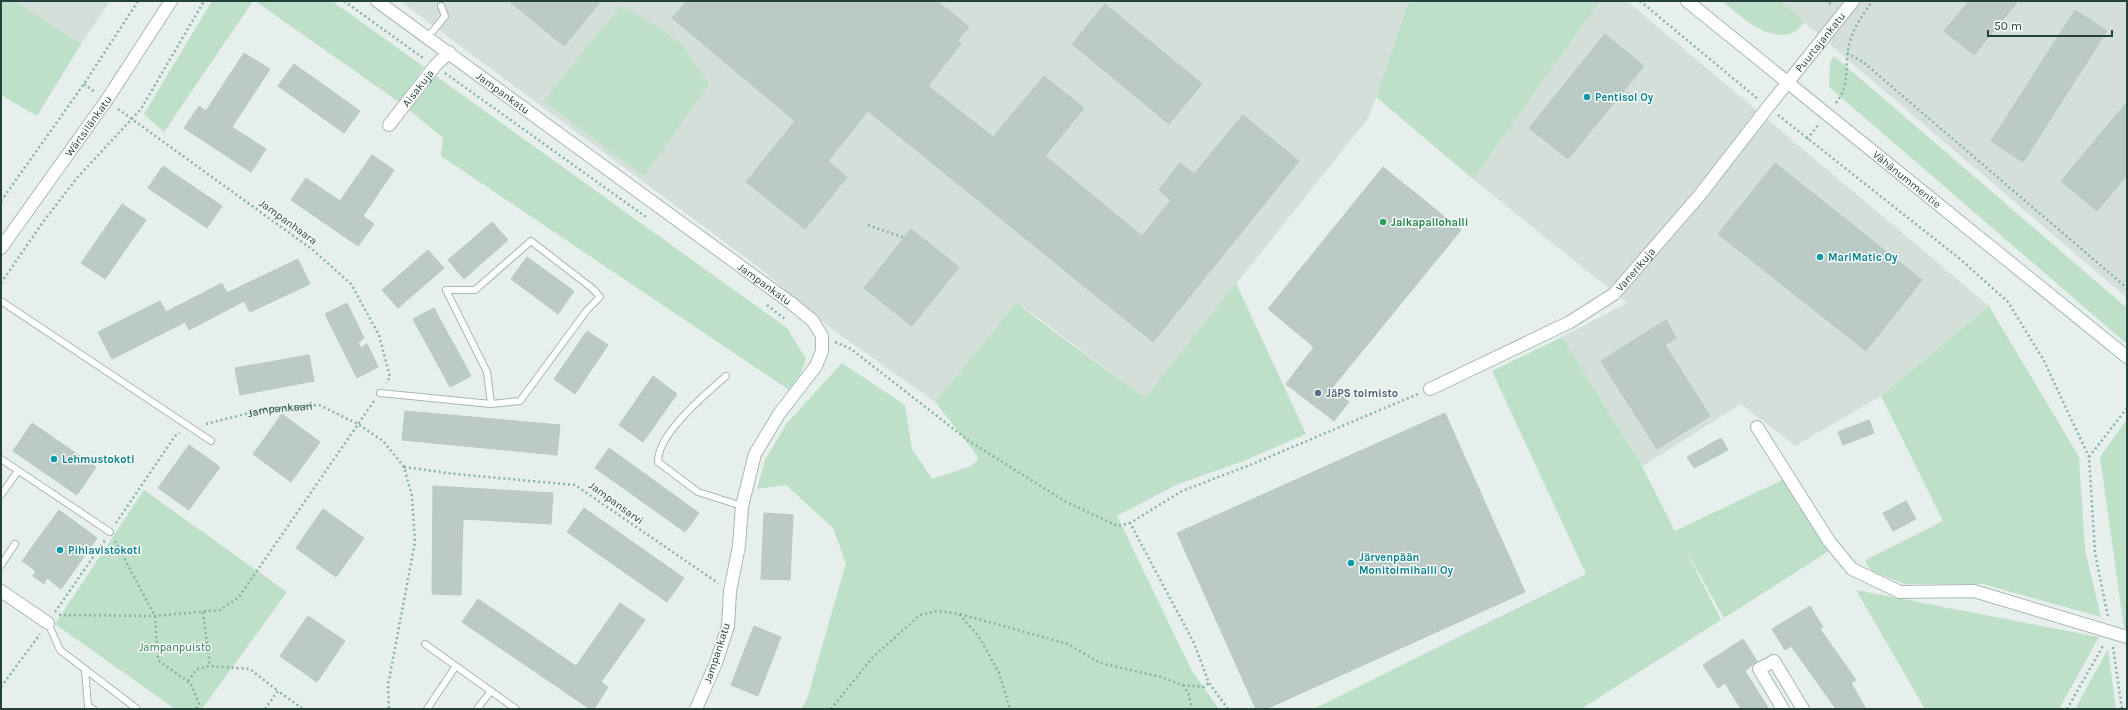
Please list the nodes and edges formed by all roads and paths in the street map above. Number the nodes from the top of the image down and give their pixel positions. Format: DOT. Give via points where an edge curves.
graph roads {
  1 [pos="138,1"];
  2 [pos="170,1"];
  3 [pos="204,1"];
  4 [pos="344,1"];
  5 [pos="377,1"];
  6 [pos="1640,1"];
  7 [pos="1687,1"];
  8 [pos="1832,1"];
  9 [pos="1853,1"];
  10 [pos="1872,1"];
  11 [pos="1829,4"];
  12 [pos="441,6"];
  13 [pos="428,37"];
  14 [pos="449,52"];
  15 [pos="1848,53"];
  16 [pos="435,66"];
  17 [pos="84,84"];
  18 [pos="1787,84"];
  19 [pos="106,100"];
  20 [pos="1768,107"];
  21 [pos="1826,116"];
  22 [pos="132,119"];
  23 [pos="389,125"];
  24 [pos="1807,139"];
  25 [pos="1,201"];
  26 [pos="647,218"];
  27 [pos="868,225"];
  28 [pos="905,238"];
  29 [pos="1,248"];
  30 [pos="1,283"];
  31 [pos="2127,288"];
  32 [pos="761,300"];
  33 [pos="1,301"];
  34 [pos="786,319"];
  35 [pos="822,336"];
  36 [pos="2127,357"];
  37 [pos="726,376"];
  38 [pos="1430,389"];
  39 [pos="380,393"];
  40 [pos="491,404"];
  41 [pos="2127,408"];
  42 [pos="358,424"];
  43 [pos="1757,428"];
  44 [pos="191,430"];
  45 [pos="211,441"];
  46 [pos="2089,457"];
  47 [pos="1,459"];
  48 [pos="404,467"];
  49 [pos="18,471"];
  50 [pos="1,495"];
  51 [pos="742,506"];
  52 [pos="1130,523"];
  53 [pos="110,532"];
  54 [pos="15,544"];
  55 [pos="1,565"];
  56 [pos="1,591"];
  57 [pos="730,591"];
  58 [pos="203,612"];
  59 [pos="959,614"];
  60 [pos="155,616"];
  61 [pos="50,619"];
  62 [pos="2111,632"];
  63 [pos="2127,637"];
  64 [pos="425,644"];
  65 [pos="210,666"];
  66 [pos="456,666"];
  67 [pos="85,669"];
  68 [pos="188,681"];
  69 [pos="1209,683"];
  70 [pos="1182,685"];
  71 [pos="1,687"];
  72 [pos="278,690"];
  73 [pos="491,691"];
  74 [pos="93,709"];
  75 [pos="137,709"];
  76 [pos="196,709"];
  77 [pos="265,709"];
  78 [pos="303,709"];
  79 [pos="389,709"];
  80 [pos="427,709"];
  81 [pos="477,709"];
  82 [pos="516,709"];
  83 [pos="696,709"];
  84 [pos="831,709"];
  85 [pos="1010,709"];
  86 [pos="1189,709"];
  87 [pos="1228,709"];
  88 [pos="1783,709"];
  89 [pos="1803,709"];
  90 [pos="2067,709"];
  91 [pos="2122,709"];
  1 -- 17 [label="path"];
  2 -- 19 [label="street, Wärtsilänkatu"];
  3 -- 22 [label="path" via="141,109"];
  4 -- 16 [label="path"];
  5 -- 13 [label="street, Jampankatu"];
  6 -- 20 [label="path"];
  7 -- 18 [label="street, Vähänummentie"];
  8 -- 11 [label="path"];
  9 -- 18 [label="street, Puurtajankatu"];
  10 -- 15 [label="path" via="1852,34"];
  12 -- 13 [label="lane" via="445,16"];
  13 -- 14 [label="street, Jampankatu"];
  14 -- 16 [label="street, Aisakuja"];
  14 -- 35 [label="street, Jampankatu" via="800,310 813,321"];
  15 -- 21 [label="path" via="1845,63 1846,84"];
  15 -- 31 [label="path" via="1864,62"];
  16 -- 23 [label="street, Aisakuja"];
  16 -- 26 [label="path"];
  17 -- 19 [label="path, Jampanhaara"];
  17 -- 25 [label="path"];
  18 -- 20 [label="street, Vanerikuja"];
  18 -- 21 [label="street, Vähänummentie"];
  19 -- 22 [label="path, Jampanhaara"];
  19 -- 29 [label="street, Wärtsilänkatu"];
  20 -- 24 [label="path"];
  20 -- 38 [label="street, Vanerikuja" via="1699,196 1614,294 1570,322"];
  21 -- 24 [label="path"];
  21 -- 36 [label="street, Vähänummentie"];
  22 -- 30 [label="path" via="77,178"];
  22 -- 39 [label="path, Jampanhaara" via="313,250 350,284 379,335 390,377"];
  24 -- 46 [label="path" via="1960,259 2008,302 2043,359"];
  27 -- 28 [label="path"];
  32 -- 34 [label="path"];
  33 -- 44 [label="lane"];
  35 -- 51 [label="street, Jampankatu" via="822,351 816,366 779,414 754,454"];
  35 -- 52 [label="path" via="851,349 969,441 1066,502 1118,526"];
  37 -- 51 [label="lane" via="680,420 658,453 658,462 698,492"];
  38 -- 52 [label="path" via="1182,491"];
  39 -- 40 [label="lane"];
  39 -- 42 [label="path, Jampanhaara"];
  40 -- 40 [label="lane" via="487,372 446,290 474,290 531,242 600,297 587,310 520,401"];
  41 -- 46 [label="path"];
  42 -- 44 [label="path, Jampankaari" via="319,405 265,409"];
  42 -- 48 [label="path, Jampankaari" via="383,441"];
  42 -- 58 [label="path, Jampanhaara" via="239,597 220,610"];
  43 -- 62 [label="street" via="1829,541 1852,569 1900,592 1974,591"];
  44 -- 45 [label="lane"];
  44 -- 53 [label="path, Jampankaari" via="174,436"];
  46 -- 62 [label="path" via="2095,553"];
  47 -- 49 [label="lane"];
  48 -- 57 [label="path, Jampansarvi" via="576,485"];
  48 -- 79 [label="path, Jampankaari" via="412,496 415,542 388,685"];
  49 -- 50 [label="lane"];
  49 -- 53 [label="lane"];
  51 -- 57 [label="street, Jampankatu" via="739,546"];
  52 -- 69 [label="path" via="1194,643"];
  53 -- 60 [label="path"];
  53 -- 61 [label="path, Jampankaari"];
  54 -- 55 [label="lane"];
  56 -- 61 [label="street"];
  57 -- 83 [label="street, Jampankatu" via="728,626 716,663"];
  58 -- 60 [label="path, Jampanhaara"];
  58 -- 65 [label="path"];
  59 -- 70 [label="path" via="1068,644 1100,663 1161,677"];
  59 -- 84 [label="path" via="938,611 920,615 872,658"];
  59 -- 85 [label="path" via="979,637 999,673"];
  60 -- 61 [label="path, Jampanhaara"];
  60 -- 68 [label="path" via="158,660"];
  61 -- 67 [label="lane" via="60,650"];
  61 -- 71 [label="path, Jampankaari"];
  62 -- 63 [label="street"];
  62 -- 90 [label="path"];
  62 -- 91 [label="path"];
  64 -- 66 [label="lane"];
  65 -- 68 [label="path" via="197,669"];
  65 -- 72 [label="path" via="250,669"];
  66 -- 73 [label="lane"];
  66 -- 80 [label="lane"];
  67 -- 74 [label="lane" via="88,706"];
  67 -- 75 [label="lane"];
  68 -- 76 [label="path" via="199,704"];
  69 -- 70 [label="path" via="1204,687"];
  69 -- 87 [label="path"];
  70 -- 86 [label="path" via="1189,695"];
  72 -- 77 [label="path"];
  72 -- 78 [label="path"];
  73 -- 81 [label="lane"];
  73 -- 82 [label="lane"];
  88 -- 89 [label="street" via="1759,669 1774,661"];
}
